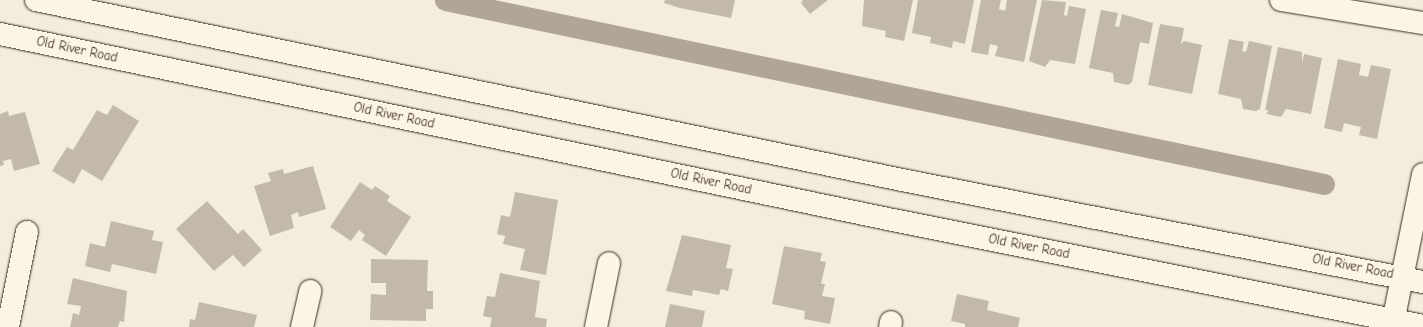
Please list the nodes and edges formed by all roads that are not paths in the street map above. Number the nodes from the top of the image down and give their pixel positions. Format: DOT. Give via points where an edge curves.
graph roads {
  1 [pos="36,0"];
  2 [pos="1281,0"];
  3 [pos="1423,23"];
  4 [pos="0,34"];
  5 [pos="1423,174"];
  6 [pos="27,232"];
  7 [pos="609,263"];
  8 [pos="1402,277"];
  9 [pos="1423,282"];
  10 [pos="310,290"];
  11 [pos="1392,324"];
  12 [pos="1423,326"];
  13 [pos="8,327"];
  14 [pos="302,327"];
  15 [pos="596,327"];
  1 -- 8 [label="main road, Old River Road" via="902,180"];
  2 -- 3 [label="main road"];
  4 -- 11 [label="main road, Old River Road"];
  5 -- 8 [label="main road"];
  6 -- 13 [label="main road"];
  7 -- 15 [label="main road"];
  8 -- 9 [label="main road, Old River Road"];
  8 -- 11 [label="main road"];
  10 -- 14 [label="main road"];
  11 -- 12 [label="main road, Old River Road"];
}
